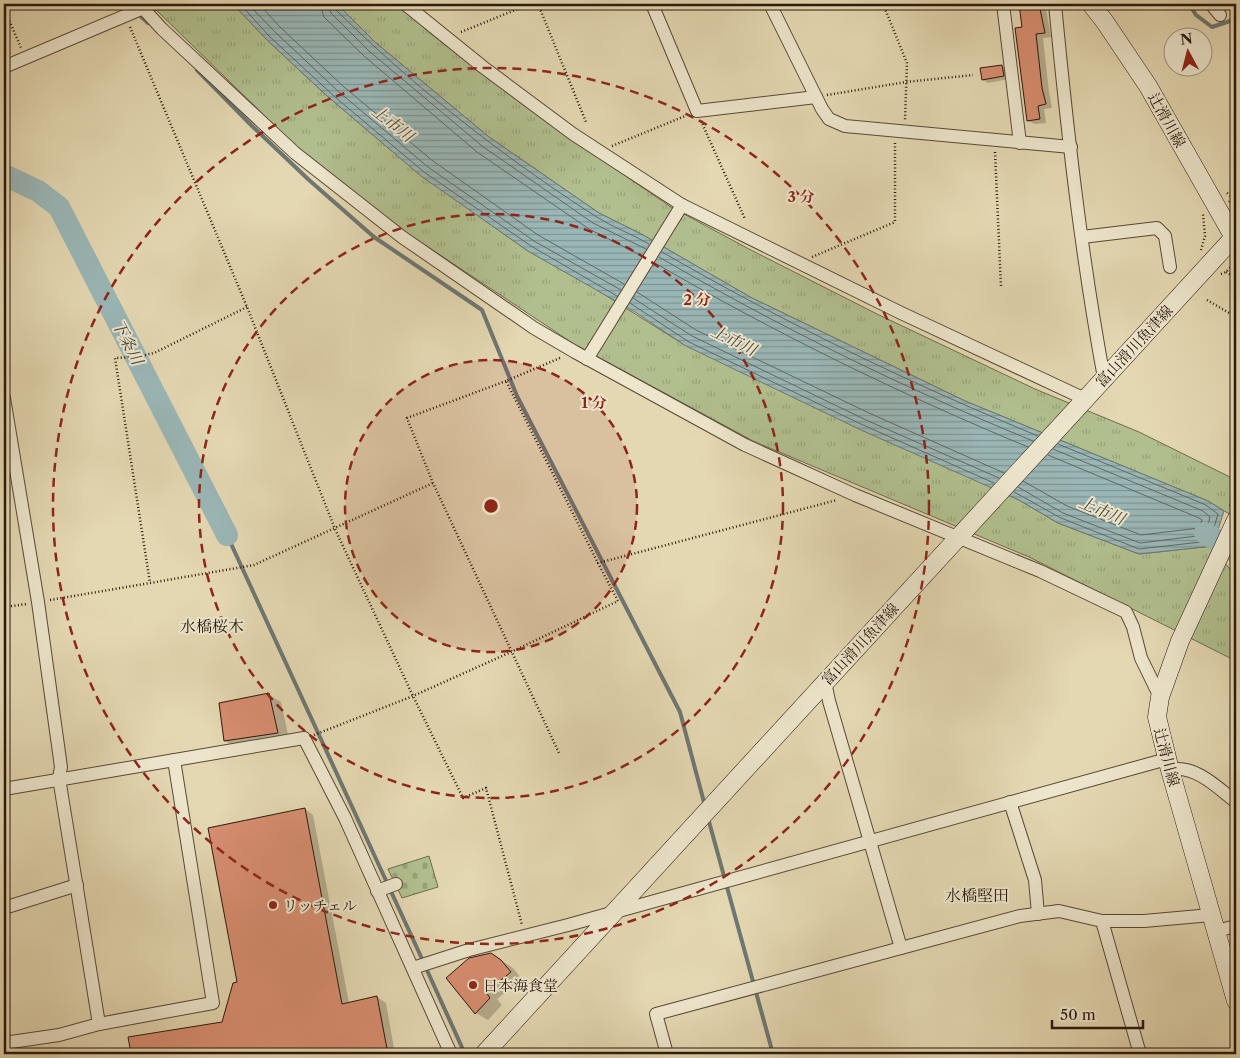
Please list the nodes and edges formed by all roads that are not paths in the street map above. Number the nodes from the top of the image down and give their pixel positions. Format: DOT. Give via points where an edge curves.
graph roads {
  1 [pos="405,4"];
  2 [pos="652,4"];
  3 [pos="770,4"];
  4 [pos="1003,4"];
  5 [pos="1055,4"];
  6 [pos="1091,4"];
  7 [pos="1211,4"];
  8 [pos="146,5"];
  9 [pos="1220,15"];
  10 [pos="4,67"];
  11 [pos="816,97"];
  12 [pos="1020,143"];
  13 [pos="1071,146"];
  14 [pos="682,205"];
  15 [pos="1082,237"];
  16 [pos="1236,238"];
  17 [pos="1170,267"];
  18 [pos="587,359"];
  19 [pos="1104,378"];
  20 [pos="4,398"];
  21 [pos="1080,405"];
  22 [pos="1236,520"];
  23 [pos="963,532"];
  24 [pos="825,682"];
  25 [pos="1160,697"];
  26 [pos="174,760"];
  27 [pos="1169,764"];
  28 [pos="59,778"];
  29 [pos="4,789"];
  30 [pos="1010,802"];
  31 [pos="1236,802"];
  32 [pos="869,840"];
  33 [pos="396,884"];
  34 [pos="77,885"];
  35 [pos="378,891"];
  36 [pos="4,908"];
  37 [pos="616,911"];
  38 [pos="1038,914"];
  39 [pos="1102,921"];
  40 [pos="1214,923"];
  41 [pos="1236,926"];
  42 [pos="901,948"];
  43 [pos="414,967"];
  44 [pos="1234,982"];
  45 [pos="1236,1001"];
  46 [pos="99,1024"];
  47 [pos="4,1044"];
  48 [pos="450,1054"];
  49 [pos="484,1054"];
  50 [pos="667,1054"];
  51 [pos="1140,1054"];
  1 -- 14 [label="street" via="572,134"];
  2 -- 11 [label="street" via="697,111"];
  3 -- 11 [label="street"];
  4 -- 12 [label="street"];
  5 -- 13 [label="street"];
  6 -- 16 [label="main road, 辻滑川線" via="1148,86"];
  7 -- 9 [label="street"];
  8 -- 10 [label="street"];
  8 -- 18 [label="street" via="162,29 294,153 402,237 534,328"];
  11 -- 12 [label="street" via="829,119 845,126"];
  12 -- 13 [label="street"];
  13 -- 15 [label="street"];
  14 -- 18 [label="street"];
  14 -- 21 [label="street"];
  15 -- 17 [label="street" via="1157,228 1165,236"];
  15 -- 19 [label="street"];
  16 -- 19 [label="main road, 富山滑川魚津線"];
  18 -- 23 [label="street" via="745,445 855,495"];
  19 -- 21 [label="main road, 富山滑川魚津線"];
  20 -- 28 [label="street" via="38,602 61,767"];
  21 -- 23 [label="main road, 富山滑川魚津線"];
  22 -- 25 [label="main road, 辻滑川線" via="1180,641"];
  23 -- 24 [label="main road, 富山滑川魚津線"];
  23 -- 25 [label="street" via="1126,612 1141,658"];
  24 -- 32 [label="street"];
  24 -- 37 [label="main road, 富山滑川魚津線"];
  25 -- 27 [label="main road, 辻滑川線" via="1157,717"];
  26 -- 28 [label="street"];
  26 -- 35 [label="street" via="304,738"];
  26 -- 46 [label="street" via="213,1003"];
  27 -- 30 [label="street"];
  27 -- 31 [label="street" via="1200,775"];
  27 -- 40 [label="main road, 辻滑川線"];
  28 -- 29 [label="street"];
  28 -- 34 [label="street"];
  30 -- 32 [label="street"];
  30 -- 38 [label="street" via="1035,880"];
  32 -- 37 [label="street"];
  32 -- 42 [label="street"];
  33 -- 35 [label="street"];
  34 -- 36 [label="street"];
  34 -- 46 [label="street"];
  35 -- 43 [label="street"];
  37 -- 43 [label="street"];
  37 -- 49 [label="main road, 富山滑川魚津線"];
  38 -- 39 [label="street" via="1059,911"];
  38 -- 42 [label="street"];
  39 -- 40 [label="street"];
  39 -- 51 [label="street"];
  40 -- 41 [label="street"];
  40 -- 44 [label="main road, 辻滑川線"];
  42 -- 50 [label="street" via="656,1014"];
  43 -- 48 [label="street"];
  44 -- 45 [label="main road, 辻滑川線"];
  46 -- 47 [label="street" via="59,1035"];
}
